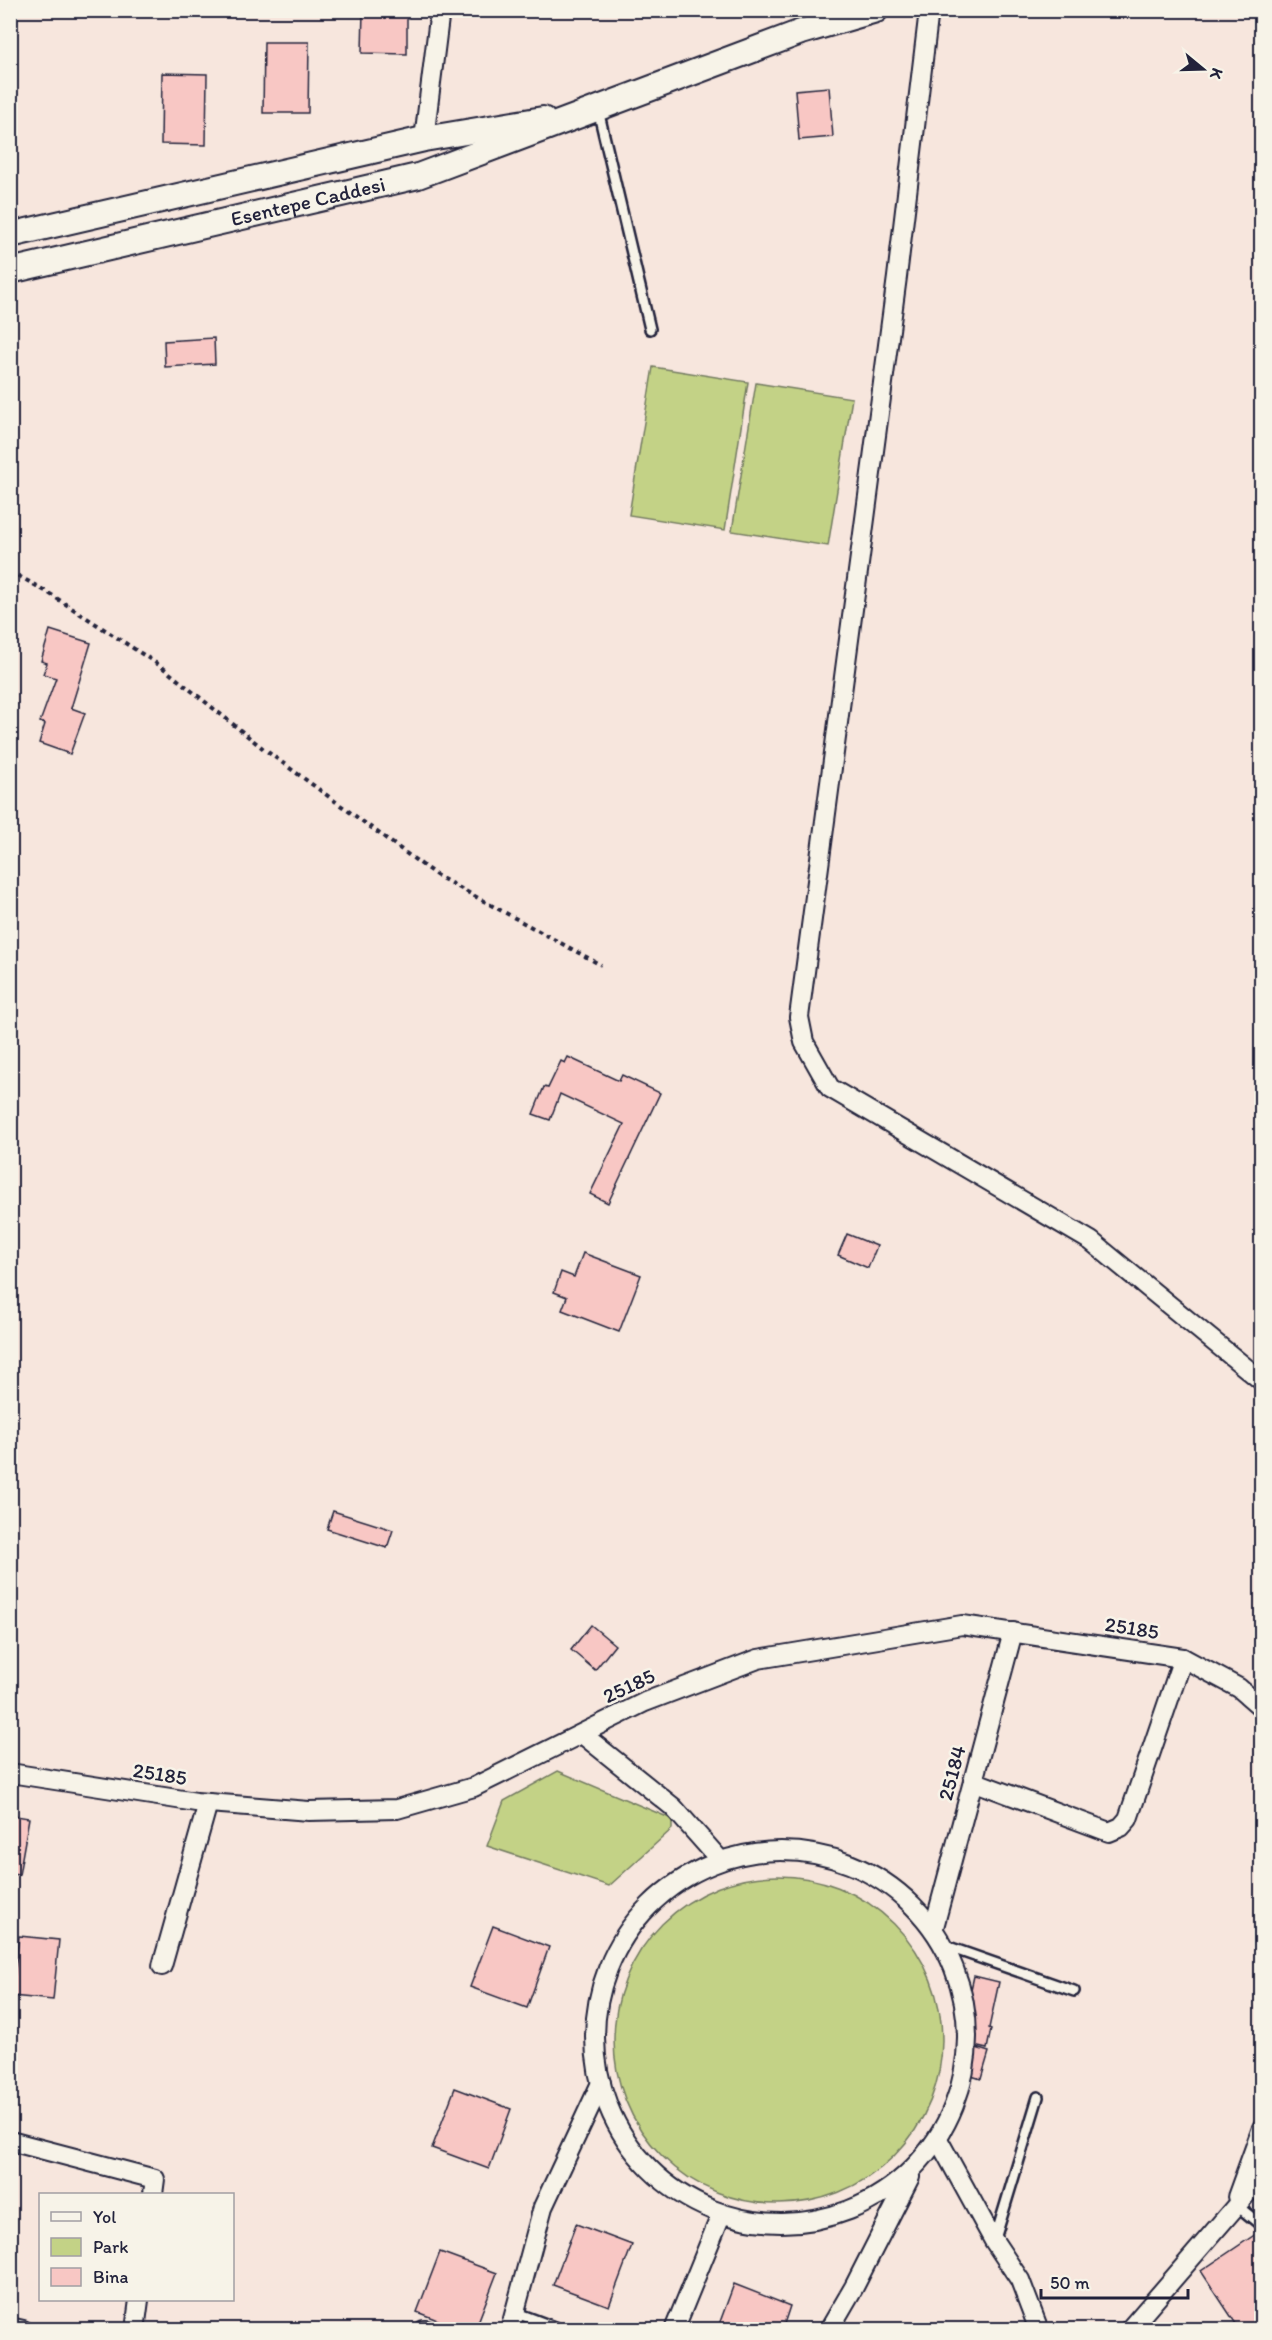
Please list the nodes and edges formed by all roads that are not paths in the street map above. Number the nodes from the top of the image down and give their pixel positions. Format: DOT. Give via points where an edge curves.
graph roads {
  1 [pos="440,10"];
  2 [pos="876,10"];
  3 [pos="929,10"];
  4 [pos="598,110"];
  5 [pos="424,139"];
  6 [pos="10,235"];
  7 [pos="10,271"];
  8 [pos="650,329"];
  9 [pos="1262,1381"];
  10 [pos="1014,1632"];
  11 [pos="1183,1658"];
  12 [pos="1262,1708"];
  13 [pos="582,1734"];
  14 [pos="10,1773"];
  15 [pos="973,1781"];
  16 [pos="208,1803"];
  17 [pos="720,1860"];
  18 [pos="934,1927"];
  19 [pos="946,1946"];
  20 [pos="162,1966"];
  21 [pos="1074,1991"];
  22 [pos="601,2083"];
  23 [pos="1038,2097"];
  24 [pos="1262,2128"];
  25 [pos="10,2141"];
  26 [pos="939,2141"];
  27 [pos="913,2172"];
  28 [pos="1262,2176"];
  29 [pos="153,2193"];
  30 [pos="1235,2204"];
  31 [pos="721,2215"];
  32 [pos="1262,2226"];
  33 [pos="994,2241"];
  34 [pos="139,2301"];
  35 [pos="512,2321"];
  36 [pos="10,2327"];
  37 [pos="23,2330"];
  38 [pos="135,2330"];
  39 [pos="562,2330"];
  40 [pos="674,2330"];
  41 [pos="829,2330"];
  42 [pos="1039,2330"];
  43 [pos="1129,2330"];
  1 -- 5 [label="street"];
  2 -- 4 [label="main road, Esentepe Caddesi" via="801,32"];
  3 -- 9 [label="street" via="799,1017 804,1042 830,1088 1091,1241"];
  4 -- 5 [label="main road, Esentepe Caddesi"];
  4 -- 7 [label="main road, Esentepe Caddesi" via="418,176"];
  4 -- 8 [label="lane"];
  5 -- 6 [label="main road, Esentepe Caddesi"];
  10 -- 11 [label="street, 25185"];
  10 -- 13 [label="street, 25185" via="962,1625 758,1659 645,1702"];
  10 -- 15 [label="street, 25184"];
  11 -- 12 [label="street, 25185" via="1239,1688"];
  11 -- 15 [label="street" via="1128,1819 1121,1827 1109,1832"];
  13 -- 16 [label="street, 25185" via="474,1787 397,1809 309,1811"];
  13 -- 17 [label="street" via="673,1807"];
  14 -- 16 [label="street, 25185"];
  15 -- 18 [label="street, 25184"];
  16 -- 20 [label="street"];
  17 -- 18 [label="street" via="769,1850 799,1850 838,1857 875,1873 908,1897"];
  17 -- 22 [label="street" via="671,1886 632,1925 606,1974 595,2028"];
  18 -- 19 [label="street"];
  19 -- 21 [label="lane"];
  19 -- 26 [label="street" via="958,1992 960,2043 955,2096"];
  22 -- 31 [label="street" via="617,2127 644,2164 680,2195"];
  22 -- 35 [label="street" via="543,2207"];
  23 -- 33 [label="lane"];
  24 -- 30 [label="street"];
  25 -- 29 [label="street" via="155,2178"];
  26 -- 27 [label="street"];
  26 -- 33 [label="street"];
  27 -- 31 [label="street" via="871,2203 823,2221 772,2225"];
  27 -- 41 [label="street"];
  28 -- 30 [label="street"];
  30 -- 32 [label="lane"];
  30 -- 43 [label="street"];
  31 -- 40 [label="street"];
  33 -- 42 [label="street" via="1020,2280"];
  34 -- 38 [label="street"];
  35 -- 39 [label="lane"];
  36 -- 37 [label="street"];
}
